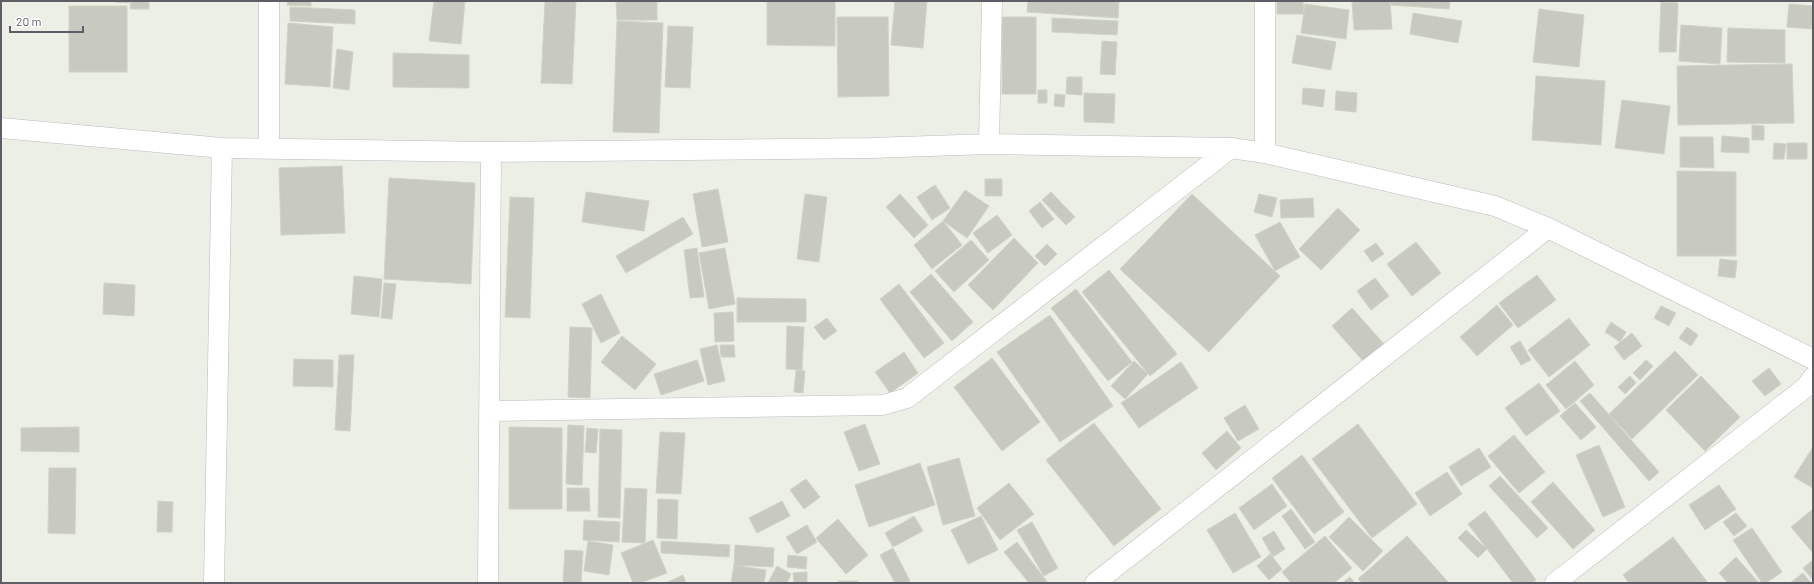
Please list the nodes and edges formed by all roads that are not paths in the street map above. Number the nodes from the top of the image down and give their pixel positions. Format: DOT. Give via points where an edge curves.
graph roads {
  1 [pos="269,1"];
  2 [pos="992,1"];
  3 [pos="1265,1"];
  4 [pos="1,128"];
  5 [pos="989,144"];
  6 [pos="222,148"];
  7 [pos="269,148"];
  8 [pos="1231,148"];
  9 [pos="491,152"];
  10 [pos="1265,153"];
  11 [pos="1548,228"];
  12 [pos="1813,359"];
  13 [pos="1813,377"];
  14 [pos="488,411"];
  15 [pos="214,583"];
  16 [pos="488,583"];
  17 [pos="1095,583"];
  18 [pos="1555,583"];
  1 -- 7 [label="street"];
  2 -- 5 [label="street"];
  3 -- 10 [label="street"];
  4 -- 6 [label="street"];
  5 -- 8 [label="street"];
  5 -- 9 [label="street" via="871,148"];
  6 -- 7 [label="street"];
  6 -- 15 [label="street"];
  7 -- 9 [label="street"];
  8 -- 10 [label="street"];
  8 -- 14 [label="street" via="907,398 883,405"];
  9 -- 14 [label="street"];
  10 -- 11 [label="street" via="1489,204"];
  11 -- 12 [label="street"];
  11 -- 17 [label="street"];
  13 -- 18 [label="street" via="1806,387"];
  14 -- 16 [label="street"];
}
